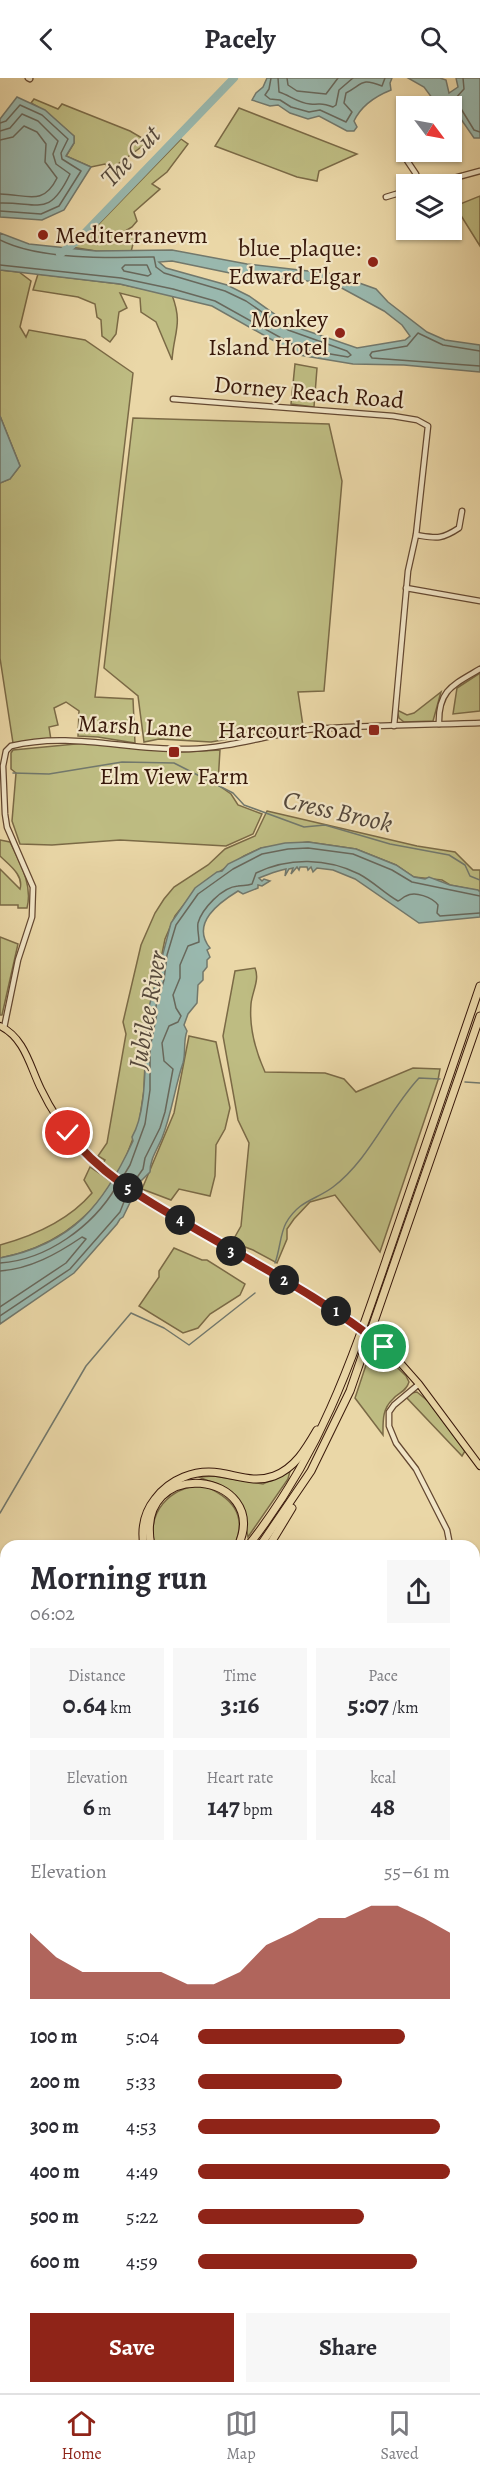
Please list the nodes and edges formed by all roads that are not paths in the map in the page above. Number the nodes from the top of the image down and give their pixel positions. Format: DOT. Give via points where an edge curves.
graph roads {
  1 [pos="480,171"];
  2 [pos="462,176"];
  3 [pos="396,194"];
  4 [pos="386,197"];
  5 [pos="173,399"];
  6 [pos="462,511"];
  7 [pos="416,535"];
  8 [pos="406,588"];
  9 [pos="480,601"];
  10 [pos="480,669"];
  11 [pos="480,723"];
  12 [pos="439,724"];
  13 [pos="394,726"];
  14 [pos="8,827"];
  15 [pos="0,828"];
  16 [pos="480,986"];
  17 [pos="480,1016"];
  18 [pos="2,1027"];
  19 [pos="419,1384"];
  20 [pos="336,1399"];
  21 [pos="480,1466"];
  22 [pos="302,1486"];
  23 [pos="143,1540"];
  24 [pos="151,1540"];
  25 [pos="240,1540"];
  26 [pos="252,1540"];
  27 [pos="264,1540"];
  28 [pos="273,1540"];
  29 [pos="449,1540"];
  1 -- 2 [label="street"];
  3 -- 4 [label="street"];
  5 -- 7 [label="street, Dorney Reach Road" via="424,422 428,438"];
  6 -- 7 [label="street" via="459,528 442,540"];
  7 -- 8 [label="street"];
  8 -- 9 [label="street"];
  8 -- 13 [label="street"];
  10 -- 12 [label="street" via="444,694"];
  11 -- 12 [label="street, Marsh Lane"];
  12 -- 13 [label="street, Marsh Lane"];
  13 -- 14 [label="street, Marsh Lane" via="313,729 189,749 82,740 18,744 6,752 3,766"];
  14 -- 15 [label="street"];
  14 -- 18 [label="street" via="33,887 32,917"];
  16 -- 20 [label="highway"];
  17 -- 22 [label="highway" via="358,1370"];
  18 -- 19 [label="main road, bridge" via="24,1050 40,1088 68,1133 111,1177 214,1242 347,1317 396,1358"];
  19 -- 21 [label="main road"];
  19 -- 29 [label="street" via="389,1412 389,1426 396,1443 416,1469"];
  20 -- 23 [label="highway" via="300,1456 282,1473 256,1479 199,1473 166,1488 145,1517"];
  20 -- 26 [label="highway" via="295,1479"];
  22 -- 27 [label="highway"];
  22 -- 28 [label="highway"];
  24 -- 25 [label="highway" via="150,1523 158,1503 174,1488 197,1482 216,1486 235,1502 242,1523"];
}
